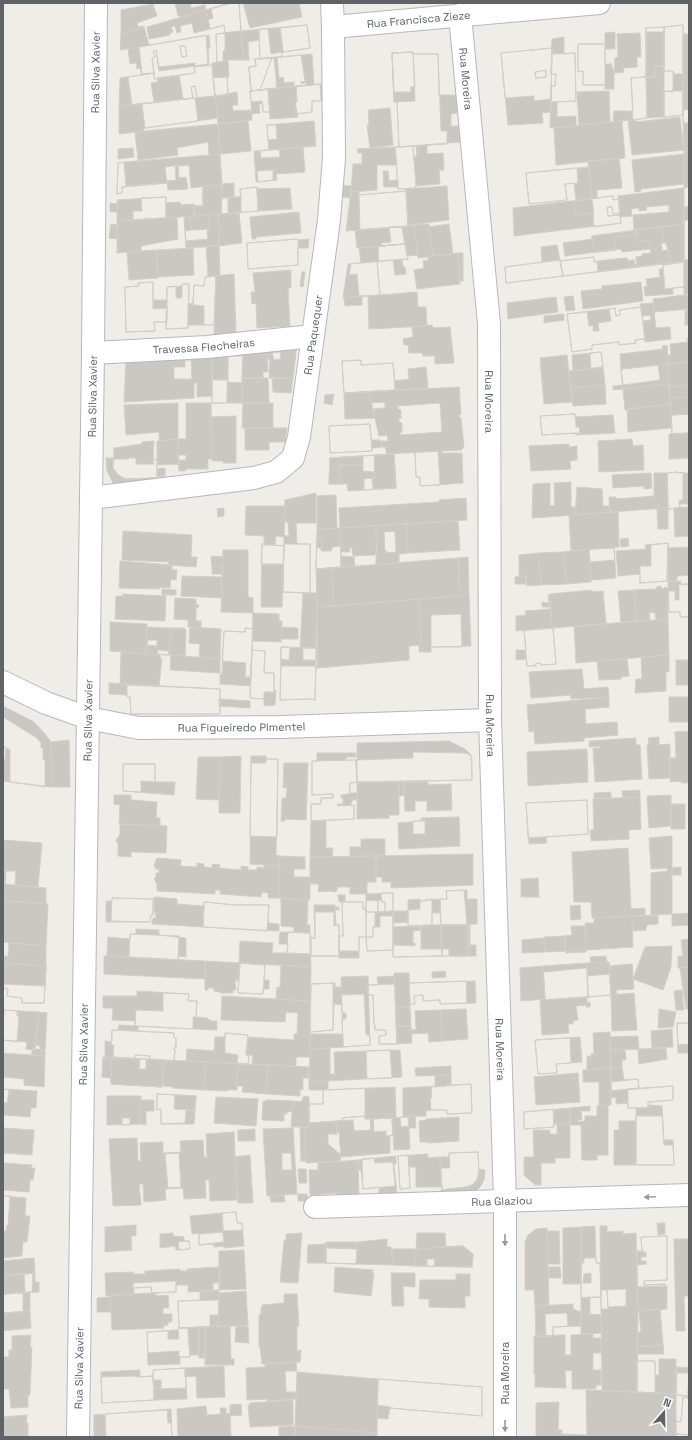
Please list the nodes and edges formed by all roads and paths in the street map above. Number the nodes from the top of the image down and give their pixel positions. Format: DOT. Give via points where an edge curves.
graph roads {
  1 [pos="96,3"];
  2 [pos="332,3"];
  3 [pos="599,3"];
  4 [pos="460,15"];
  5 [pos="333,27"];
  6 [pos="314,336"];
  7 [pos="94,353"];
  8 [pos="92,498"];
  9 [pos="3,682"];
  10 [pos="88,718"];
  11 [pos="490,720"];
  12 [pos="689,1195"];
  13 [pos="505,1201"];
  14 [pos="315,1207"];
  15 [pos="78,1437"];
  16 [pos="505,1437"];
  1 -- 7 [label="street, Rua Silva Xavier"];
  2 -- 5 [label="street, Rua Paquequer"];
  3 -- 4 [label="street, Rua Francisca Zieze"];
  4 -- 5 [label="street, Rua Francisca Zieze"];
  4 -- 11 [label="street, Rua Moreira" via="489,324"];
  5 -- 6 [label="street, Rua Paquequer" via="334,158"];
  6 -- 7 [label="street, Travessa Flecheiras" via="207,347"];
  6 -- 8 [label="street, Rua Paquequer" via="299,437 293,458 276,472 254,478"];
  7 -- 8 [label="street, Rua Silva Xavier"];
  8 -- 10 [label="street, Rua Silva Xavier"];
  9 -- 10 [label="street, Rua Figueiredo Pimentel" via="46,703"];
  10 -- 11 [label="street, Rua Figueiredo Pimentel" via="139,728 281,727"];
  10 -- 15 [label="street, Rua Silva Xavier"];
  11 -- 13 [label="street, Rua Moreira"];
  12 -- 13 [label="street, Rua Glaziou, one-way"];
  13 -- 14 [label="street, Rua Glaziou"];
  13 -- 16 [label="street, Rua Moreira, one-way"];
}
